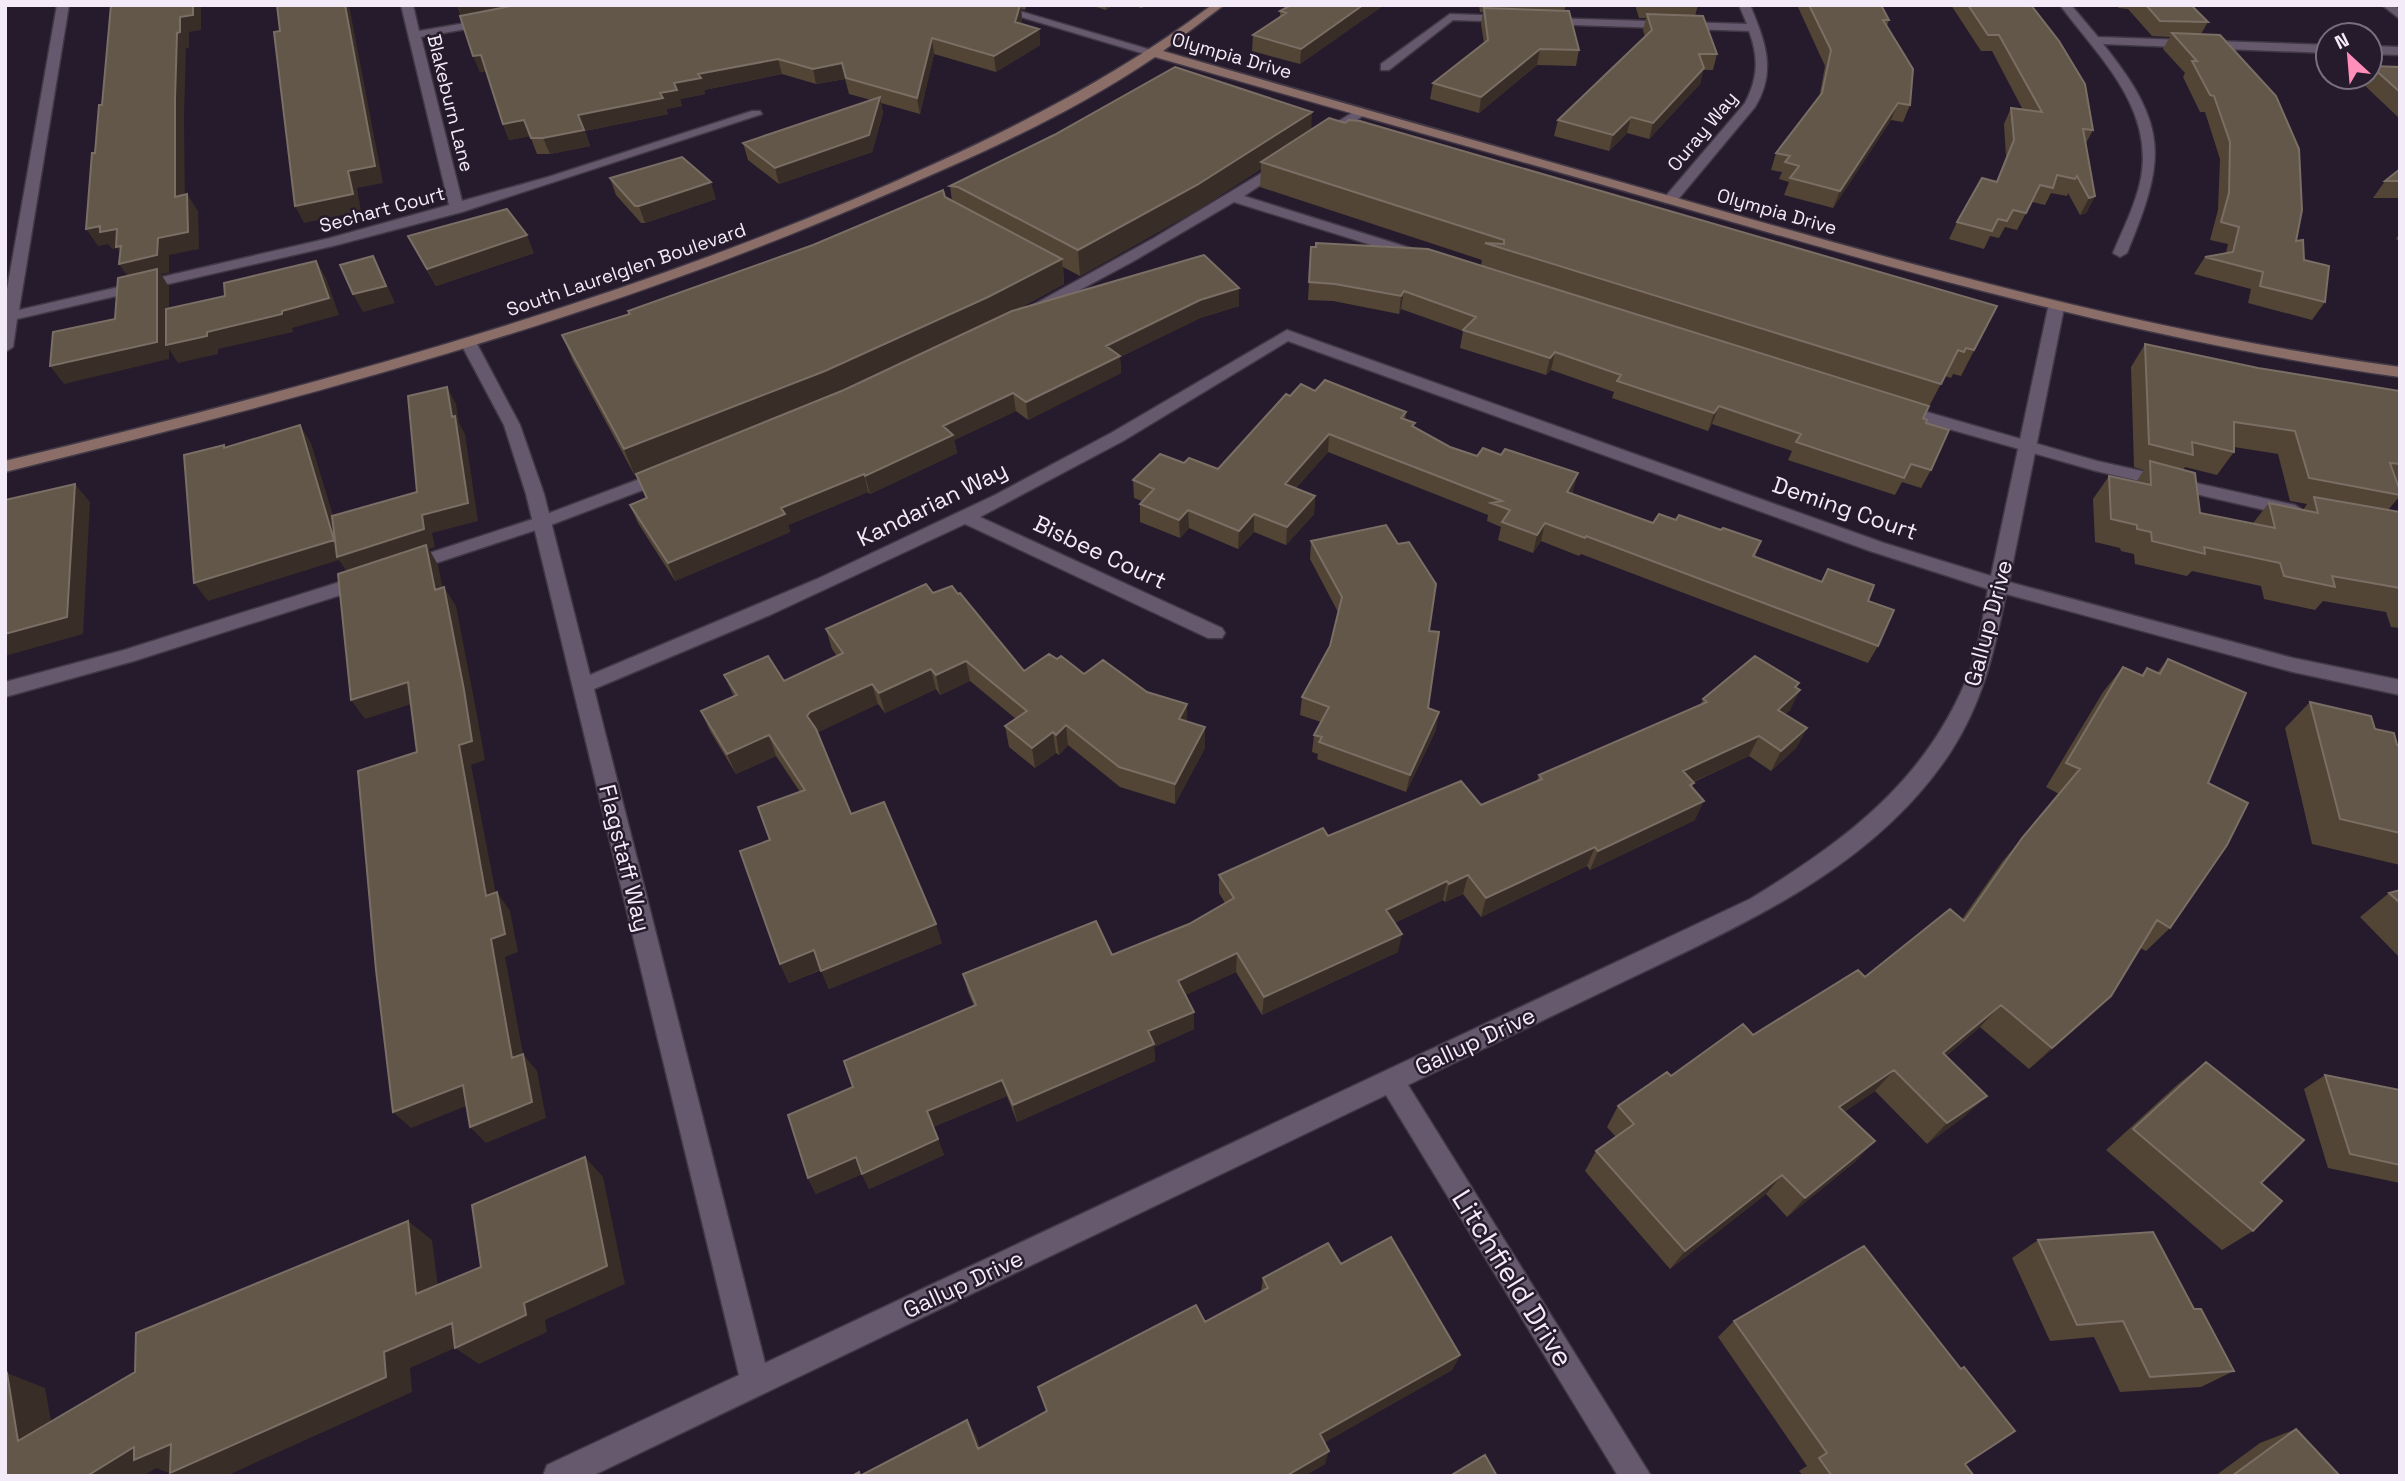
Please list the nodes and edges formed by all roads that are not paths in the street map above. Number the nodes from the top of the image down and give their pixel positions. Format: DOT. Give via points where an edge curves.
graph roads {
  1 [pos="63,5"];
  2 [pos="408,5"];
  3 [pos="986,5"];
  4 [pos="1219,5"];
  5 [pos="1744,5"];
  6 [pos="2065,5"];
  7 [pos="2387,5"];
  8 [pos="2400,16"];
  9 [pos="506,19"];
  10 [pos="1519,20"];
  11 [pos="1533,20"];
  12 [pos="1754,28"];
  13 [pos="415,35"];
  14 [pos="2094,40"];
  15 [pos="2314,48"];
  16 [pos="1152,52"];
  17 [pos="1385,67"];
  18 [pos="1360,112"];
  19 [pos="756,114"];
  20 [pos="1234,197"];
  21 [pos="1670,200"];
  22 [pos="457,209"];
  23 [pos="2120,253"];
  24 [pos="1428,258"];
  25 [pos="2056,308"];
  26 [pos="10,316"];
  27 [pos="1020,317"];
  28 [pos="1287,335"];
  29 [pos="469,344"];
  30 [pos="5,347"];
  31 [pos="2400,372"];
  32 [pos="1885,405"];
  33 [pos="2028,449"];
  34 [pos="5,467"];
  35 [pos="680,470"];
  36 [pos="2308,513"];
  37 [pos="965,517"];
  38 [pos="542,522"];
  39 [pos="2000,586"];
  40 [pos="1215,633"];
  41 [pos="582,687"];
  42 [pos="2400,688"];
  43 [pos="5,690"];
  44 [pos="1391,1081"];
  45 [pos="755,1382"];
  46 [pos="558,1476"];
  47 [pos="1636,1476"];
  1 -- 26 [label="street"];
  2 -- 13 [label="street, Blakeburn Lane"];
  3 -- 16 [label="street"];
  4 -- 16 [label="street, South Laurelglen Boulevard"];
  5 -- 12 [label="street, Ouray Way"];
  6 -- 14 [label="street"];
  7 -- 8 [label="street"];
  9 -- 13 [label="street"];
  10 -- 17 [label="street" via="1450,17"];
  11 -- 12 [label="street"];
  12 -- 21 [label="street, Ouray Way" via="1765,70 1759,89"];
  13 -- 22 [label="street, Blakeburn Lane"];
  14 -- 15 [label="street"];
  14 -- 23 [label="street" via="2125,81 2148,138 2149,168"];
  16 -- 18 [label="street, Olympia Drive"];
  16 -- 29 [label="street, South Laurelglen Boulevard" via="1029,123 869,198 668,277"];
  18 -- 20 [label="street"];
  18 -- 21 [label="street, Olympia Drive"];
  19 -- 22 [label="street, Sechart Court"];
  20 -- 24 [label="street"];
  20 -- 27 [label="street" via="1075,282"];
  21 -- 25 [label="street, Olympia Drive"];
  22 -- 26 [label="street, Sechart Court" via="222,270"];
  25 -- 31 [label="street, Olympia Drive" via="2270,352"];
  25 -- 33 [label="street, Gallup Drive"];
  26 -- 30 [label="street"];
  28 -- 37 [label="street, Kandarian Way" via="1182,400"];
  28 -- 39 [label="street, Deming Court" via="1877,547"];
  29 -- 34 [label="street, South Laurelglen Boulevard" via="207,418"];
  29 -- 38 [label="street, Flagstaff Way" via="512,425"];
  32 -- 33 [label="street"];
  33 -- 36 [label="street" via="2216,496"];
  33 -- 39 [label="street, Gallup Drive"];
  35 -- 38 [label="street"];
  37 -- 40 [label="street, Bisbee Court"];
  37 -- 41 [label="street, Kandarian Way" via="825,583"];
  38 -- 41 [label="street, Flagstaff Way"];
  38 -- 43 [label="street" via="265,614"];
  39 -- 42 [label="street, Deming Court" via="2124,622"];
  39 -- 44 [label="street, Gallup Drive" via="1982,665 1961,715 1930,766 1887,814 1834,859 1758,906"];
  41 -- 45 [label="street, Flagstaff Way"];
  44 -- 45 [label="street, Gallup Drive"];
  44 -- 47 [label="street, Litchfield Drive"];
  45 -- 46 [label="street, Gallup Drive"];
}
